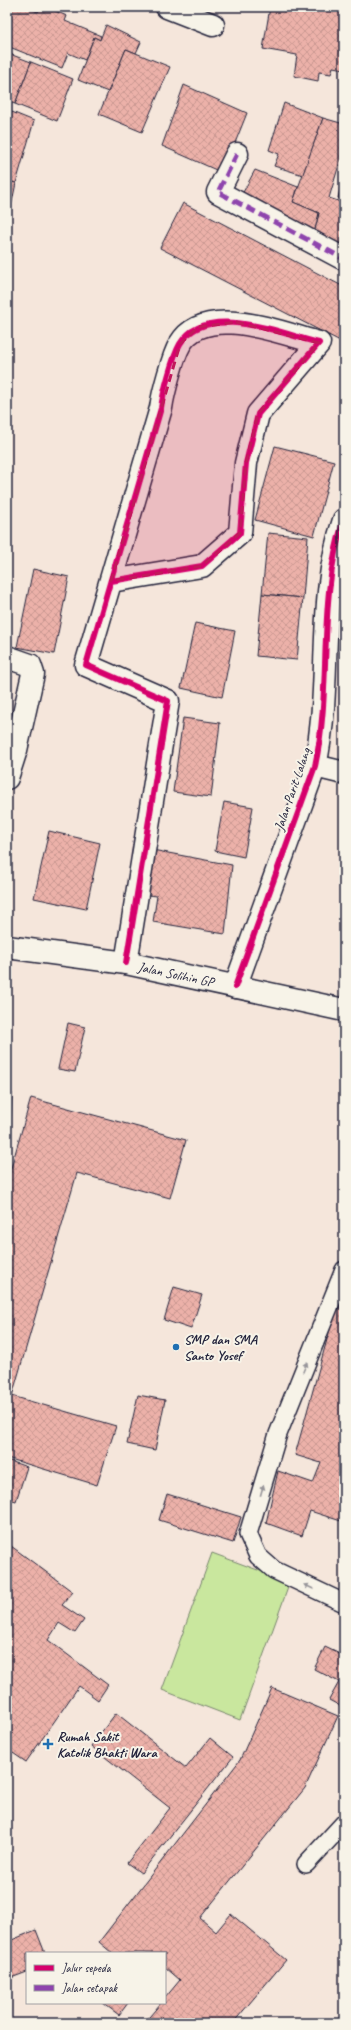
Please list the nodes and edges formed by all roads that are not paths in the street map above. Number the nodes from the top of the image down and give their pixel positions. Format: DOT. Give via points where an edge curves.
graph roads {
  1 [pos="167,7"];
  2 [pos="213,25"];
  3 [pos="237,154"];
  4 [pos="344,259"];
  5 [pos="344,520"];
  6 [pos="110,581"];
  7 [pos="7,657"];
  8 [pos="315,766"];
  9 [pos="344,774"];
  10 [pos="7,778"];
  11 [pos="7,947"];
  12 [pos="126,963"];
  13 [pos="235,987"];
  14 [pos="344,1010"];
  15 [pos="344,1270"];
  16 [pos="344,1603"];
  17 [pos="344,1823"];
  18 [pos="306,1864"];
  1 -- 2 [label="street"];
  3 -- 4 [label="street" via="218,192"];
  5 -- 8 [label="street, Jalan Parit Lalang" via="332,567 327,606 325,697 322,735"];
  6 -- 6 [label="street" via="163,395 180,344 189,333 209,324 236,322 319,343 258,414 246,463 240,533 202,566"];
  6 -- 12 [label="street" via="86,666 168,701"];
  7 -- 10 [label="street" via="30,665 33,674"];
  8 -- 9 [label="street"];
  8 -- 13 [label="street, Jalan Parit Lalang"];
  11 -- 12 [label="street, Jalan Solihin GP"];
  12 -- 13 [label="street, Jalan Solihin GP"];
  13 -- 14 [label="street, Jalan Solihin GP"];
  16 -- 15 [label="lane, one-way" via="274,1570 258,1556 248,1534 278,1434"];
  17 -- 18 [label="lane"];
}
